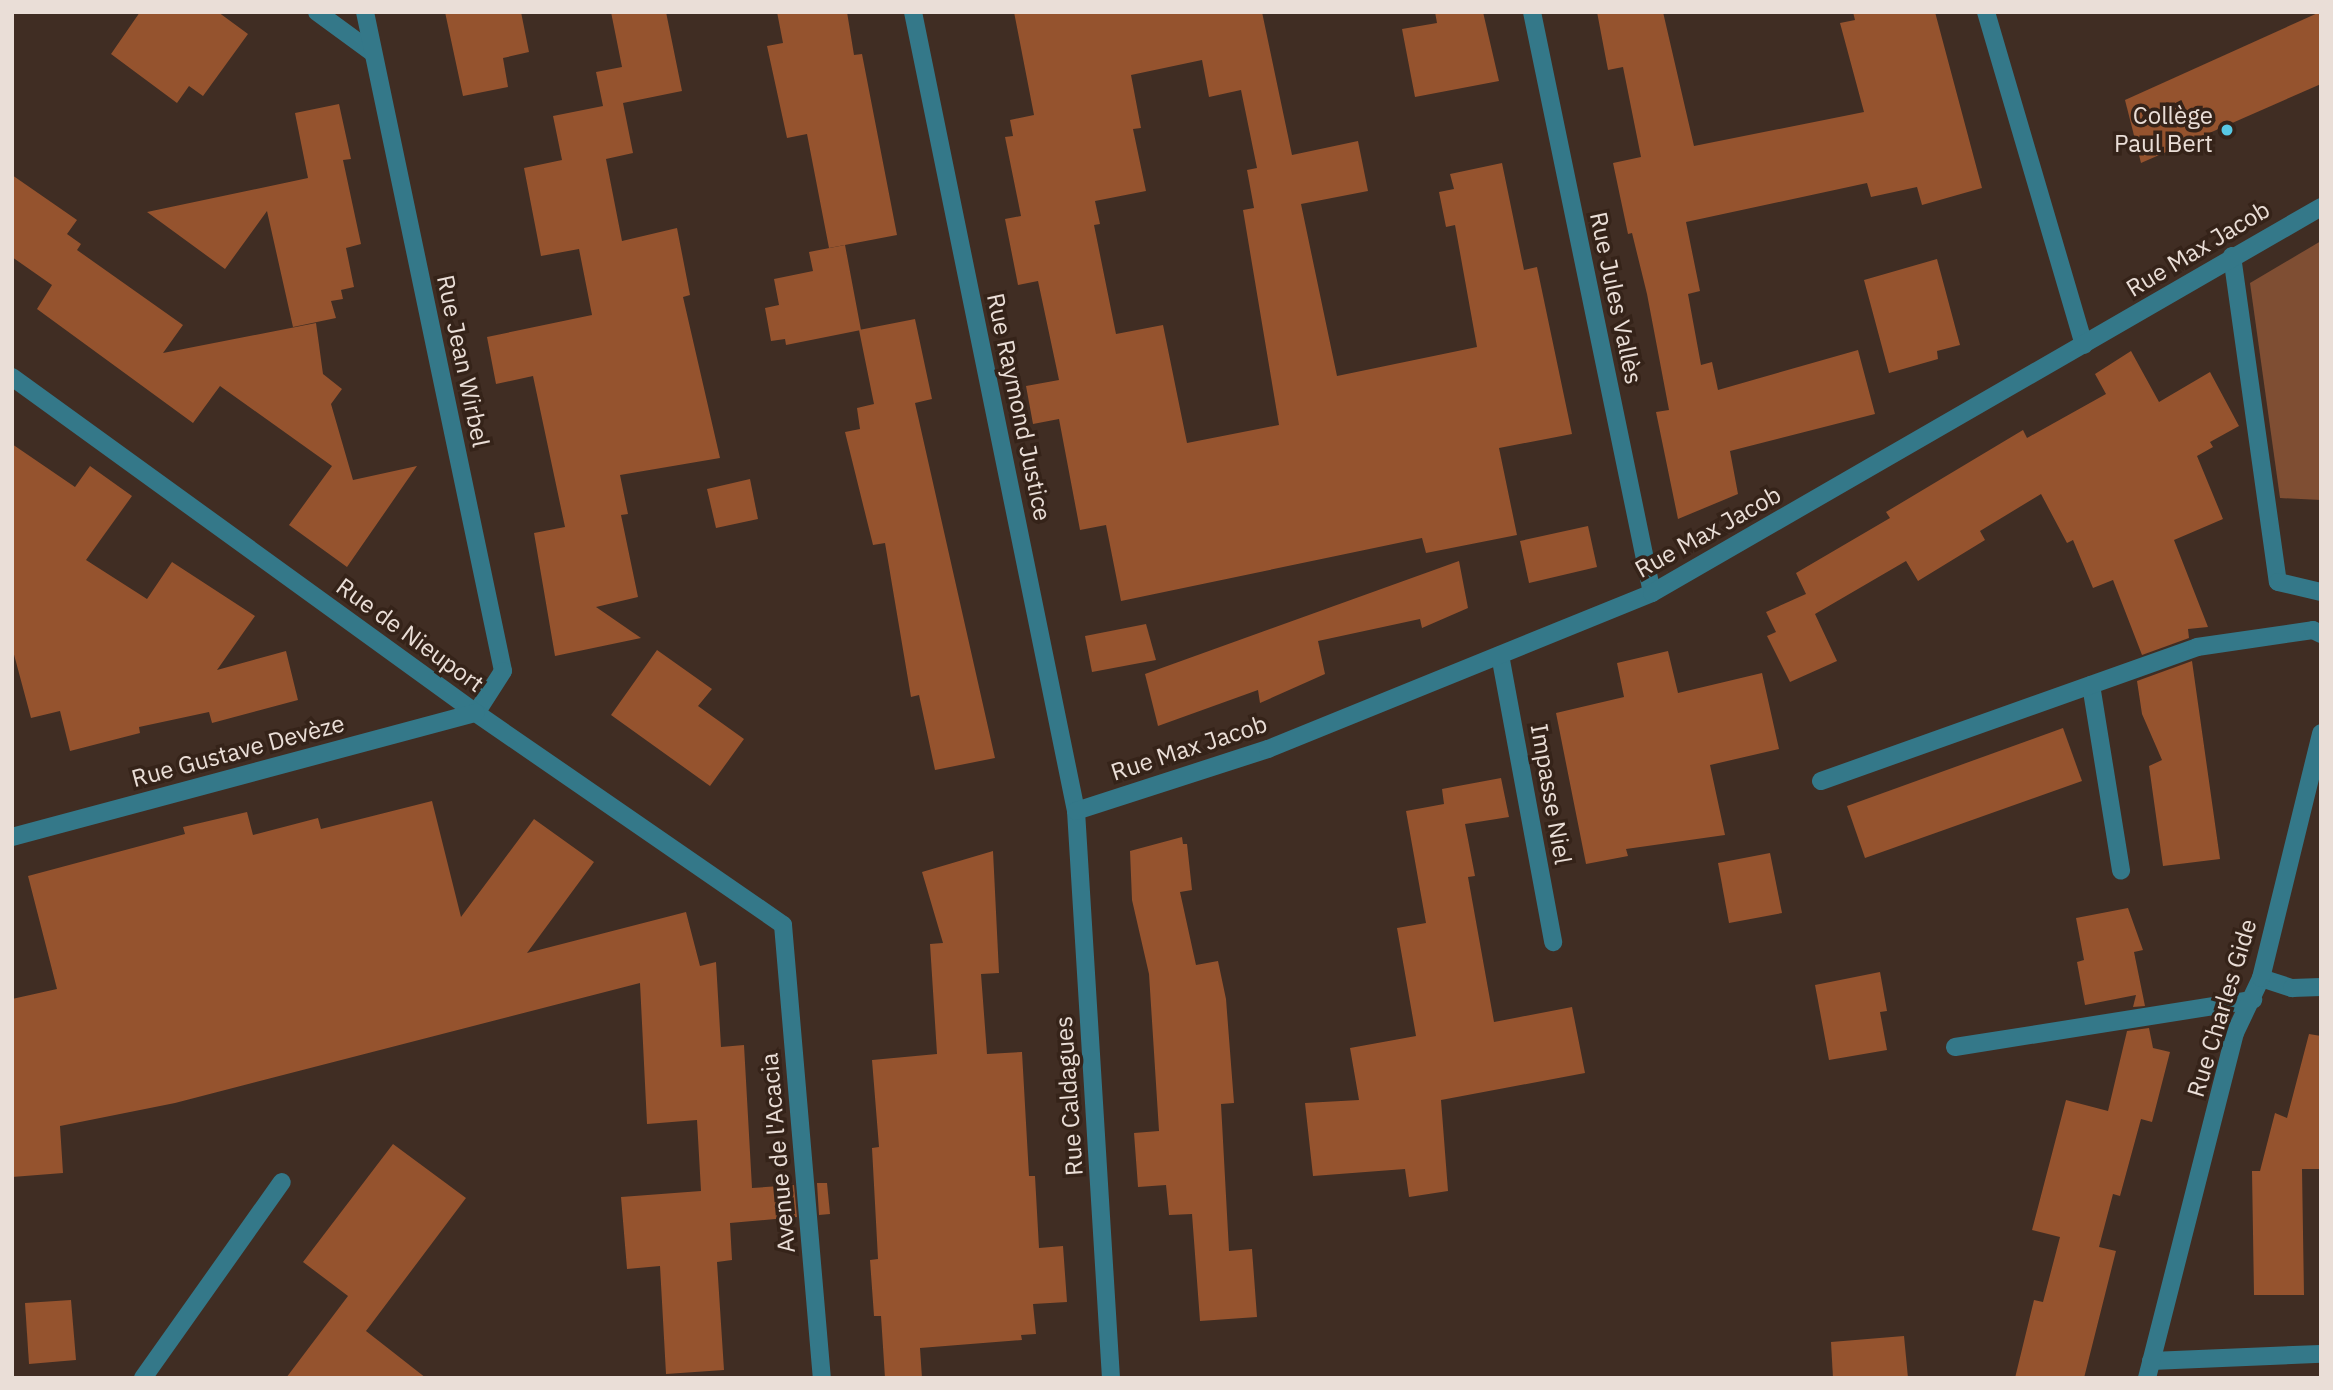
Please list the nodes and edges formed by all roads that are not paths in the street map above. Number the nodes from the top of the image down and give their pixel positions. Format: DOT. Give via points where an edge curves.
graph roads {
  1 [pos="317,12"];
  2 [pos="365,12"];
  3 [pos="913,12"];
  4 [pos="1532,12"];
  5 [pos="1986,12"];
  6 [pos="373,52"];
  7 [pos="2321,207"];
  8 [pos="2232,256"];
  9 [pos="2084,345"];
  10 [pos="12,377"];
  11 [pos="2321,592"];
  12 [pos="1651,593"];
  13 [pos="2321,634"];
  14 [pos="1500,655"];
  15 [pos="2091,685"];
  16 [pos="476,713"];
  17 [pos="2321,733"];
  18 [pos="1821,781"];
  19 [pos="1076,811"];
  20 [pos="12,837"];
  21 [pos="2121,871"];
  22 [pos="783,925"];
  23 [pos="1553,942"];
  24 [pos="2261,978"];
  25 [pos="2321,987"];
  26 [pos="2253,1000"];
  27 [pos="1955,1047"];
  28 [pos="282,1182"];
  29 [pos="2321,1354"];
  30 [pos="2149,1369"];
  31 [pos="143,1378"];
  32 [pos="822,1378"];
  33 [pos="1111,1378"];
  1 -- 6 [label="street"];
  2 -- 6 [label="street, Rue Jean Wirbel"];
  3 -- 19 [label="street, Rue Raymond Justice"];
  4 -- 12 [label="street, Rue Jules Vallès"];
  5 -- 9 [label="street"];
  6 -- 16 [label="street, Rue Jean Wirbel" via="503,671"];
  7 -- 8 [label="street, Rue Max Jacob"];
  8 -- 9 [label="street, Rue Max Jacob"];
  8 -- 11 [label="street" via="2278,582"];
  9 -- 12 [label="street, Rue Max Jacob"];
  10 -- 16 [label="street, Rue de Nieuport"];
  12 -- 14 [label="street, Rue Max Jacob"];
  13 -- 15 [label="street" via="2313,630 2197,647"];
  14 -- 19 [label="street, Rue Max Jacob" via="1268,749"];
  14 -- 23 [label="street, Impasse Niel"];
  15 -- 18 [label="street"];
  15 -- 21 [label="street"];
  16 -- 20 [label="street, Rue Gustave Devèze"];
  16 -- 22 [label="street, Rue de Nieuport"];
  17 -- 24 [label="street, Rue Charles Gide"];
  19 -- 33 [label="street, Rue Caldagues"];
  22 -- 32 [label="street, Avenue de l'Acacia"];
  24 -- 25 [label="street" via="2292,988"];
  24 -- 26 [label="street, Rue Charles Gide"];
  26 -- 27 [label="street"];
  26 -- 30 [label="street, Rue Charles Gide" via="2235,1033"];
  28 -- 31 [label="street"];
  29 -- 30 [label="street"];
}
